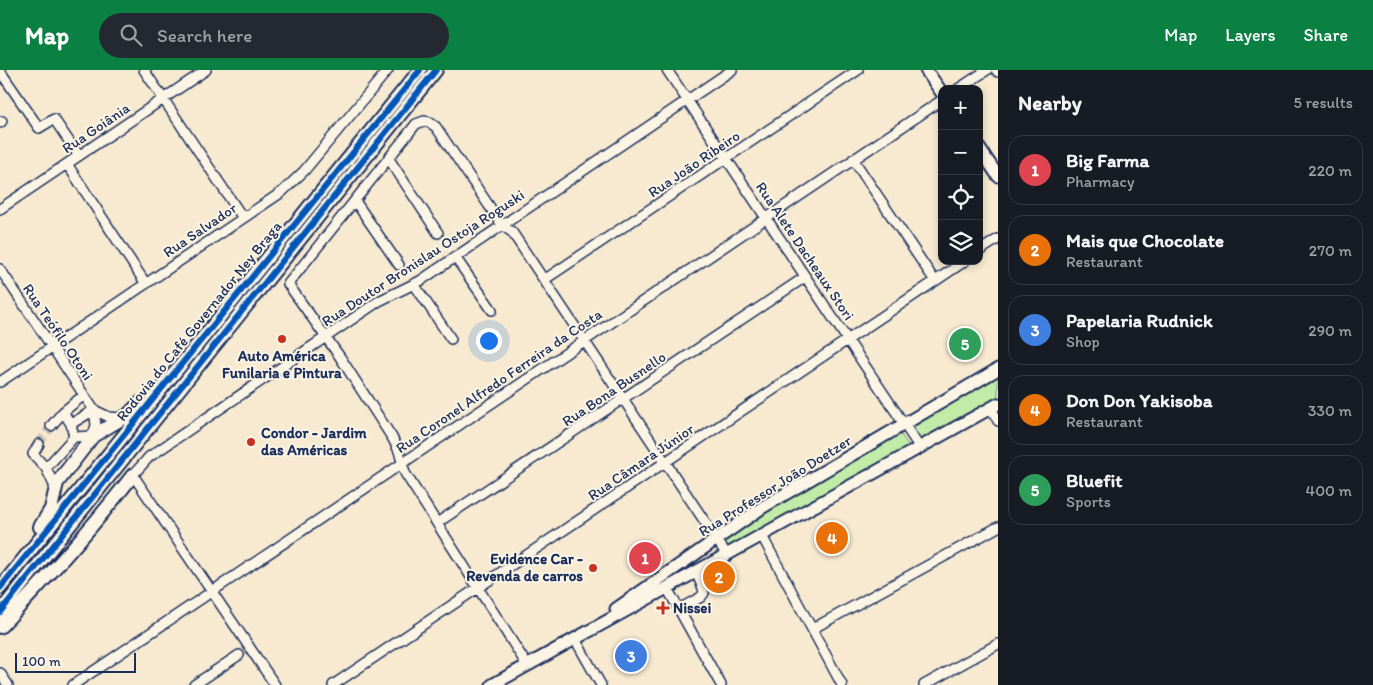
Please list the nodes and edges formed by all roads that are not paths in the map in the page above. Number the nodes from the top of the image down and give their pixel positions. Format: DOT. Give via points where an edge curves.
graph roads {
  1 [pos="144,70"];
  2 [pos="206,70"];
  3 [pos="388,70"];
  4 [pos="420,70"];
  5 [pos="436,70"];
  6 [pos="667,70"];
  7 [pos="732,70"];
  8 [pos="858,70"];
  9 [pos="926,70"];
  10 [pos="987,70"];
  11 [pos="0,71"];
  12 [pos="964,85"];
  13 [pos="938,87"];
  14 [pos="163,99"];
  15 [pos="687,100"];
  16 [pos="938,103"];
  17 [pos="983,154"];
  18 [pos="79,156"];
  19 [pos="389,159"];
  20 [pos="726,159"];
  21 [pos="853,159"];
  22 [pos="67,164"];
  23 [pos="998,176"];
  24 [pos="355,201"];
  25 [pos="0,209"];
  26 [pos="243,218"];
  27 [pos="766,218"];
  28 [pos="502,226"];
  29 [pos="438,232"];
  30 [pos="998,239"];
  31 [pos="983,249"];
  32 [pos="455,257"];
  33 [pos="400,265"];
  34 [pos="959,265"];
  35 [pos="0,269"];
  36 [pos="806,277"];
  37 [pos="544,280"];
  38 [pos="935,281"];
  39 [pos="146,284"];
  40 [pos="414,284"];
  41 [pos="492,310"];
  42 [pos="325,337"];
  43 [pos="451,338"];
  44 [pos="584,340"];
  45 [pos="848,340"];
  46 [pos="52,347"];
  47 [pos="998,369"];
  48 [pos="175,371"];
  49 [pos="0,382"];
  50 [pos="84,395"];
  51 [pos="623,399"];
  52 [pos="994,406"];
  53 [pos="94,410"];
  54 [pos="63,412"];
  55 [pos="123,418"];
  56 [pos="998,421"];
  57 [pos="71,424"];
  58 [pos="904,424"];
  59 [pos="51,426"];
  60 [pos="93,436"];
  61 [pos="74,437"];
  62 [pos="39,444"];
  63 [pos="920,448"];
  64 [pos="403,462"];
  65 [pos="665,462"];
  66 [pos="46,468"];
  67 [pos="133,475"];
  68 [pos="55,487"];
  69 [pos="437,523"];
  70 [pos="998,527"];
  71 [pos="762,536"];
  72 [pos="716,538"];
  73 [pos="727,555"];
  74 [pos="696,572"];
  75 [pos="0,588"];
  76 [pos="478,588"];
  77 [pos="667,588"];
  78 [pos="212,591"];
  79 [pos="679,609"];
  80 [pos="0,612"];
  81 [pos="0,627"];
  82 [pos="812,629"];
  83 [pos="575,639"];
  84 [pos="998,644"];
  85 [pos="239,655"];
  86 [pos="528,665"];
  87 [pos="0,673"];
  88 [pos="8,685"];
  89 [pos="72,685"];
  90 [pos="194,685"];
  91 [pos="275,685"];
  92 [pos="333,685"];
  93 [pos="492,685"];
  94 [pos="601,685"];
  95 [pos="721,685"];
  96 [pos="842,685"];
  97 [pos="924,685"];
  1 -- 14 [label="street"];
  2 -- 14 [label="street, Rua Goiânia"];
  3 -- 26 [label="street, Rua Salvador" via="297,179"];
  4 -- 48 [label="highway, Rodovia do Café Governador Ney Braga"];
  5 -- 80 [label="highway, Rodovia do Café Governador Ney Braga"];
  6 -- 15 [label="street, Rua Alete Dacheaux Stori"];
  7 -- 15 [label="street, Rua Doutor Bronislau Ostoja Roguski"];
  8 -- 20 [label="street, Rua João Ribeiro"];
  9 -- 13 [label="main road"];
  10 -- 12 [label="street"];
  11 -- 18 [label="street" via="39,128 54,119"];
  14 -- 18 [label="street, Rua Goiânia"];
  14 -- 26 [label="street"];
  15 -- 20 [label="street, Rua Alete Dacheaux Stori"];
  15 -- 28 [label="street, Rua Doutor Bronislau Ostoja Roguski"];
  16 -- 21 [label="street, Rua Coronel Alfredo Ferreira da Costa"];
  17 -- 23 [label="main road"];
  18 -- 22 [label="street, Rua Goiânia"];
  19 -- 24 [label="street"];
  19 -- 28 [label="street" via="416,124 429,122 436,127"];
  19 -- 29 [label="street"];
  20 -- 27 [label="street, Rua Alete Dacheaux Stori"];
  20 -- 37 [label="street, Rua João Ribeiro"];
  21 -- 27 [label="street, Rua Coronel Alfredo Ferreira da Costa"];
  21 -- 38 [label="street"];
  22 -- 25 [label="street, Rua Goiânia"];
  22 -- 39 [label="street"];
  24 -- 33 [label="street"];
  24 -- 42 [label="street" via="288,284"];
  26 -- 39 [label="street, Rua Salvador"];
  27 -- 36 [label="street, Rua Alete Dacheaux Stori"];
  27 -- 44 [label="street, Rua Coronel Alfredo Ferreira da Costa"];
  28 -- 32 [label="street, Rua Doutor Bronislau Ostoja Roguski"];
  28 -- 37 [label="street" via="512,232"];
  30 -- 31 [label="street"];
  32 -- 40 [label="street, Rua Doutor Bronislau Ostoja Roguski"];
  32 -- 41 [label="street"];
  34 -- 38 [label="street, Rua Câmara Júnior"];
  35 -- 46 [label="street, Rua Teófilo Otoni"];
  36 -- 45 [label="street, Rua Alete Dacheaux Stori"];
  36 -- 51 [label="street, Rua Bona Busnello"];
  37 -- 44 [label="street"];
  38 -- 45 [label="street, Rua Câmara Júnior"];
  39 -- 46 [label="street, Rua Salvador"];
  40 -- 42 [label="street, Rua Doutor Bronislau Ostoja Roguski" via="385,297"];
  40 -- 43 [label="street"];
  42 -- 64 [label="street" via="392,439"];
  42 -- 67 [label="street, Rua Doutor Bronislau Ostoja Roguski" via="149,458"];
  44 -- 51 [label="street"];
  44 -- 64 [label="street, Rua Coronel Alfredo Ferreira da Costa"];
  45 -- 58 [label="street, Rua Alete Dacheaux Stori"];
  45 -- 65 [label="street, Rua Câmara Júnior"];
  46 -- 49 [label="street, Rua Salvador"];
  46 -- 50 [label="street, Rua Teófilo Otoni"];
  47 -- 58 [label="main road, Rua Professor João Doetzer"];
  48 -- 55 [label="highway"];
  48 -- 75 [label="highway, Rodovia do Café Governador Ney Braga"];
  50 -- 53 [label="street, Rua Teófilo Otoni"];
  50 -- 54 [label="street"];
  51 -- 65 [label="street"];
  51 -- 69 [label="street, Rua Bona Busnello"];
  52 -- 56 [label="street"];
  52 -- 63 [label="main road, Rua Professor João Doetzer"];
  53 -- 55 [label="street" via="109,417"];
  53 -- 57 [label="street"];
  53 -- 60 [label="street" via="96,425"];
  54 -- 57 [label="street"];
  54 -- 59 [label="street"];
  55 -- 60 [label="highway"];
  57 -- 61 [label="street"];
  58 -- 63 [label="street, Rua Alete Dacheaux Stori"];
  58 -- 72 [label="main road, Rua Professor João Doetzer"];
  60 -- 61 [label="street"];
  60 -- 68 [label="highway"];
  61 -- 66 [label="street"];
  62 -- 66 [label="street" via="33,454"];
  63 -- 71 [label="main road, Rua Professor João Doetzer"];
  64 -- 69 [label="street" via="405,473"];
  64 -- 78 [label="street, Rua Coronel Alfredo Ferreira da Costa"];
  65 -- 72 [label="street"];
  65 -- 76 [label="street, Rua Câmara Júnior"];
  66 -- 68 [label="street"];
  67 -- 78 [label="street"];
  67 -- 81 [label="highway" via="102,515"];
  68 -- 75 [label="highway" via="48,514 12,564"];
  69 -- 76 [label="street"];
  70 -- 82 [label="street"];
  71 -- 73 [label="main road, Rua Professor João Doetzer"];
  71 -- 82 [label="street"];
  72 -- 73 [label="street"];
  72 -- 83 [label="main road, Rua Professor João Doetzer"];
  73 -- 74 [label="main road, Rua Professor João Doetzer"];
  74 -- 77 [label="main road, Rua Professor João Doetzer"];
  74 -- 79 [label="street" via="704,593"];
  76 -- 86 [label="street"];
  76 -- 92 [label="street, Rua Câmara Júnior"];
  77 -- 79 [label="street"];
  77 -- 83 [label="main road, Rua Professor João Doetzer"];
  78 -- 89 [label="street, Rua Coronel Alfredo Ferreira da Costa"];
  78 -- 91 [label="street"];
  79 -- 95 [label="street"];
  82 -- 96 [label="street"];
  83 -- 86 [label="main road, Rua Professor João Doetzer"];
  83 -- 94 [label="street"];
  84 -- 97 [label="street"];
  85 -- 90 [label="street"];
  86 -- 93 [label="main road, Rua Professor João Doetzer"];
  87 -- 88 [label="street"];
}
